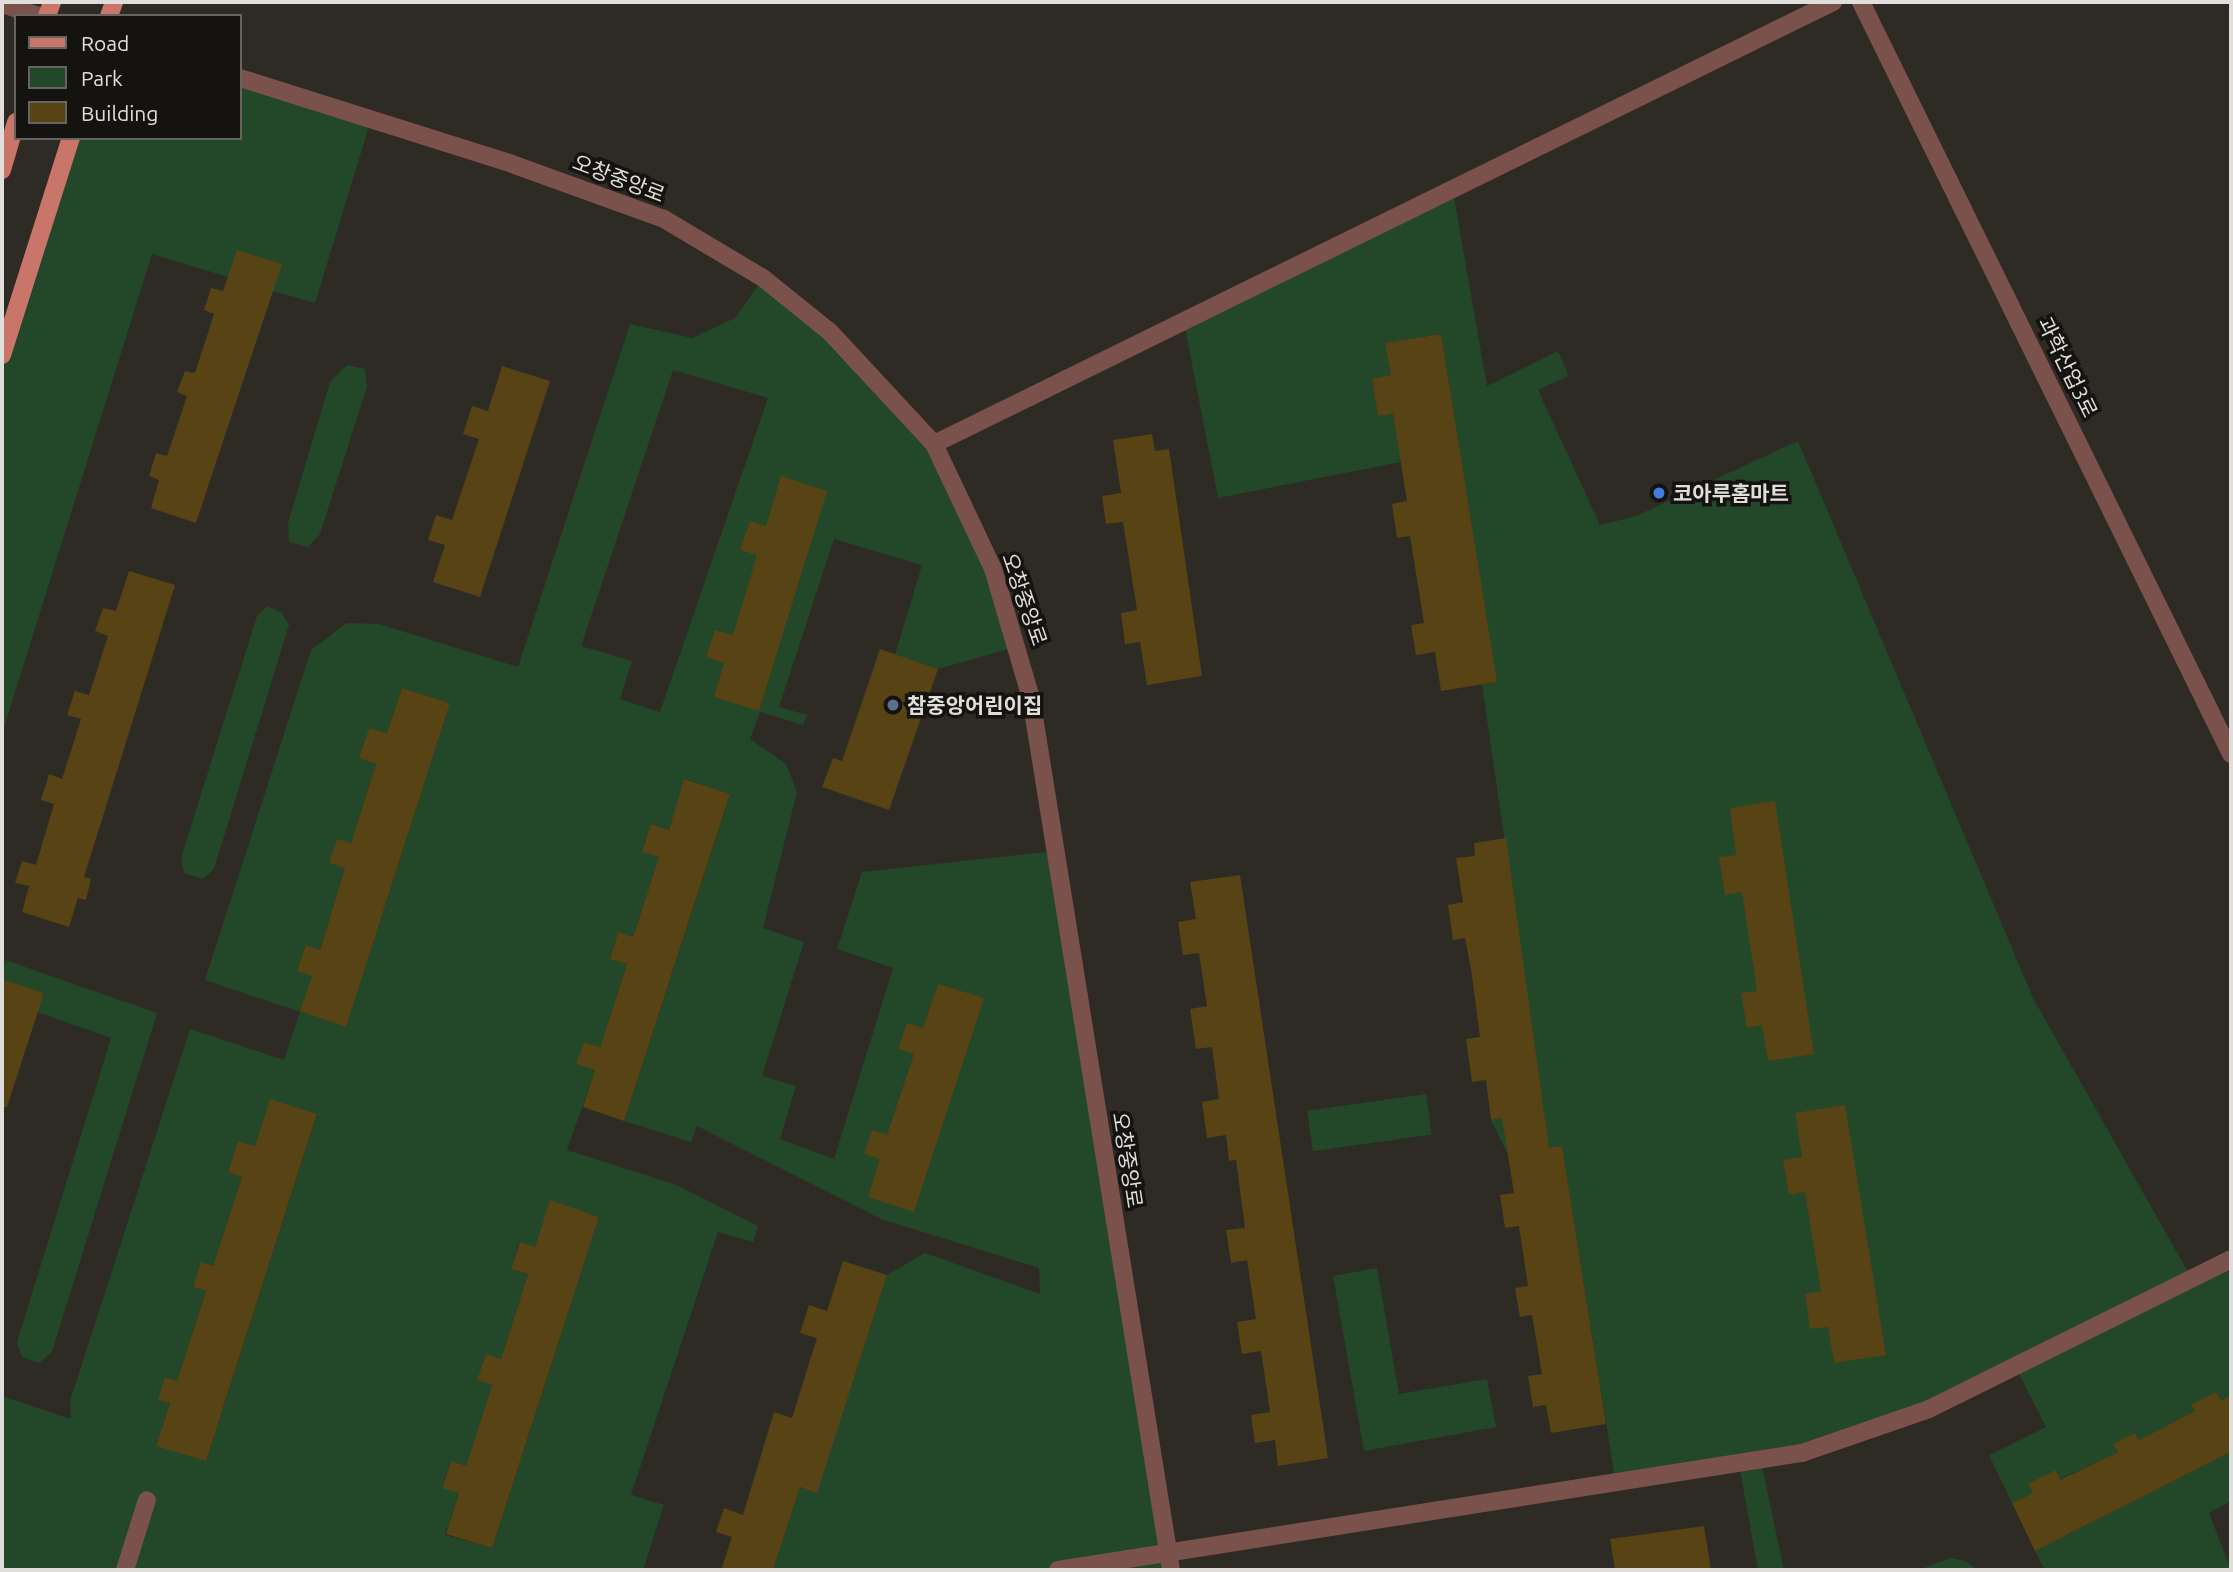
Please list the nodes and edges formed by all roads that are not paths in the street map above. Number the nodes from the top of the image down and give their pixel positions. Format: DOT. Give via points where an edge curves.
graph roads {
  1 [pos="1833,2"];
  2 [pos="1861,2"];
  3 [pos="2,4"];
  4 [pos="32,14"];
  5 [pos="242,80"];
  6 [pos="14,129"];
  7 [pos="70,140"];
  8 [pos="2,170"];
  9 [pos="2,355"];
  10 [pos="934,444"];
  11 [pos="2231,754"];
  12 [pos="2231,1259"];
  13 [pos="147,1500"];
  14 [pos="1169,1562"];
  15 [pos="125,1570"];
  16 [pos="1059,1570"];
  1 -- 10 [label="street"];
  2 -- 11 [label="street, 과학산업3로"];
  3 -- 4 [label="street"];
  5 -- 10 [label="street, 오창중앙로" via="512,164 664,219 763,278 830,332"];
  6 -- 8 [label="main road"];
  7 -- 9 [label="main road"];
  10 -- 14 [label="street, 오창중앙로" via="993,569 1031,698"];
  12 -- 14 [label="street" via="1930,1409 1802,1453"];
  13 -- 15 [label="street"];
  14 -- 16 [label="street"];
}
